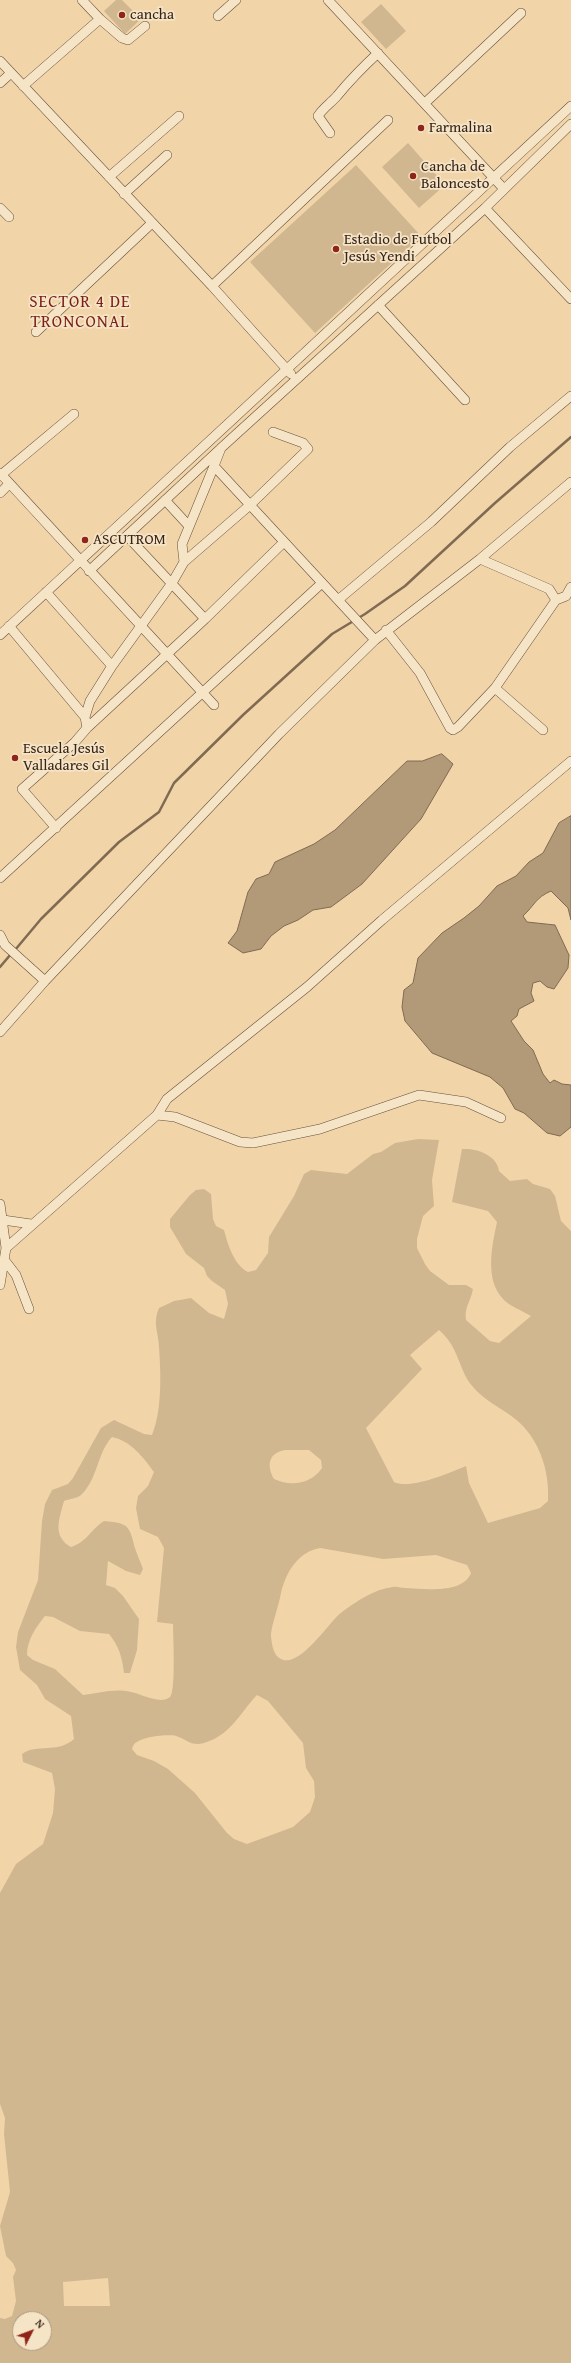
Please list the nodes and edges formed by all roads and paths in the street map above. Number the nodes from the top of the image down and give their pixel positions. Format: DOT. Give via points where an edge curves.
graph roads {
  1 [pos="82,0"];
  2 [pos="236,0"];
  3 [pos="328,0"];
  4 [pos="521,14"];
  5 [pos="218,16"];
  6 [pos="100,19"];
  7 [pos="145,26"];
  8 [pos="378,53"];
  9 [pos="0,61"];
  10 [pos="11,73"];
  11 [pos="0,83"];
  12 [pos="24,86"];
  13 [pos="425,103"];
  14 [pos="571,106"];
  15 [pos="179,116"];
  16 [pos="388,120"];
  17 [pos="571,124"];
  18 [pos="330,133"];
  19 [pos="167,155"];
  20 [pos="108,177"];
  21 [pos="494,178"];
  22 [pos="504,189"];
  23 [pos="124,194"];
  24 [pos="0,208"];
  25 [pos="485,208"];
  26 [pos="9,217"];
  27 [pos="152,223"];
  28 [pos="212,286"];
  29 [pos="571,299"];
  30 [pos="378,305"];
  31 [pos="36,332"];
  32 [pos="287,370"];
  33 [pos="296,380"];
  34 [pos="571,396"];
  35 [pos="465,400"];
  36 [pos="74,414"];
  37 [pos="273,432"];
  38 [pos="222,448"];
  39 [pos="214,466"];
  40 [pos="1,474"];
  41 [pos="571,482"];
  42 [pos="9,484"];
  43 [pos="0,493"];
  44 [pos="165,500"];
  45 [pos="250,505"];
  46 [pos="188,525"];
  47 [pos="127,536"];
  48 [pos="284,542"];
  49 [pos="480,559"];
  50 [pos="79,561"];
  51 [pos="184,562"];
  52 [pos="89,571"];
  53 [pos="172,583"];
  54 [pos="322,583"];
  55 [pos="571,587"];
  56 [pos="46,592"];
  57 [pos="556,600"];
  58 [pos="341,603"];
  59 [pos="205,619"];
  60 [pos="9,626"];
  61 [pos="142,627"];
  62 [pos="386,630"];
  63 [pos="0,635"];
  64 [pos="372,637"];
  65 [pos="167,654"];
  66 [pos="112,666"];
  67 [pos="495,688"];
  68 [pos="201,692"];
  69 [pos="214,705"];
  70 [pos="85,717"];
  71 [pos="87,728"];
  72 [pos="543,730"];
  73 [pos="571,761"];
  74 [pos="56,828"];
  75 [pos="0,878"];
  76 [pos="0,935"];
  77 [pos="45,981"];
  78 [pos="0,1032"];
  79 [pos="157,1115"];
  80 [pos="501,1118"];
  81 [pos="0,1204"];
  82 [pos="4,1220"];
  83 [pos="31,1224"];
  84 [pos="6,1248"];
  85 [pos="6,1262"];
  86 [pos="0,1285"];
  87 [pos="29,1309"];
  1 -- 6 [label="street"];
  2 -- 5 [label="street"];
  3 -- 8 [label="street"];
  4 -- 13 [label="street"];
  6 -- 7 [label="street" via="128,40"];
  6 -- 12 [label="street"];
  8 -- 13 [label="street"];
  8 -- 18 [label="street" via="346,82 337,96 321,111 318,116"];
  9 -- 10 [label="street"];
  10 -- 11 [label="street"];
  10 -- 12 [label="street"];
  12 -- 20 [label="street"];
  13 -- 21 [label="street"];
  14 -- 21 [label="street"];
  15 -- 20 [label="street"];
  16 -- 28 [label="street"];
  17 -- 22 [label="street"];
  19 -- 23 [label="street"];
  20 -- 23 [label="street"];
  21 -- 22 [label="street"];
  21 -- 32 [label="street"];
  22 -- 25 [label="street"];
  23 -- 27 [label="street"];
  24 -- 26 [label="street"];
  25 -- 29 [label="street"];
  25 -- 30 [label="street"];
  27 -- 28 [label="street"];
  27 -- 31 [label="street"];
  28 -- 32 [label="street"];
  30 -- 33 [label="street"];
  30 -- 35 [label="street"];
  32 -- 33 [label="street"];
  32 -- 50 [label="street"];
  33 -- 38 [label="street"];
  34 -- 58 [label="street" via="510,447"];
  36 -- 40 [label="street"];
  37 -- 45 [label="street" via="303,443 308,449"];
  38 -- 39 [label="street"];
  38 -- 44 [label="street"];
  39 -- 45 [label="street"];
  39 -- 46 [label="street"];
  40 -- 42 [label="street"];
  41 -- 49 [label="street"];
  42 -- 43 [label="street"];
  42 -- 50 [label="street"];
  44 -- 46 [label="street"];
  44 -- 47 [label="street"];
  45 -- 48 [label="street"];
  45 -- 51 [label="street"];
  46 -- 51 [label="street" via="182,544"];
  47 -- 52 [label="street"];
  47 -- 53 [label="street"];
  48 -- 54 [label="street"];
  48 -- 59 [label="street"];
  49 -- 57 [label="street" via="549,589"];
  49 -- 62 [label="street"];
  50 -- 52 [label="street"];
  50 -- 56 [label="street"];
  51 -- 53 [label="street"];
  52 -- 61 [label="street"];
  53 -- 59 [label="street"];
  53 -- 61 [label="street"];
  54 -- 58 [label="street"];
  54 -- 68 [label="street"];
  55 -- 57 [label="street" via="566,596"];
  56 -- 60 [label="street"];
  56 -- 66 [label="street"];
  57 -- 67 [label="street"];
  58 -- 64 [label="street"];
  59 -- 65 [label="street"];
  60 -- 63 [label="street"];
  60 -- 70 [label="street"];
  61 -- 65 [label="street"];
  61 -- 66 [label="street"];
  62 -- 64 [label="street"];
  62 -- 67 [label="street" via="420,673 453,730"];
  64 -- 77 [label="street"];
  65 -- 68 [label="street"];
  65 -- 71 [label="street"];
  66 -- 70 [label="street" via="90,701"];
  67 -- 72 [label="street"];
  68 -- 69 [label="street"];
  68 -- 74 [label="street"];
  70 -- 71 [label="street"];
  71 -- 74 [label="street" via="22,789"];
  73 -- 79 [label="street" via="382,920 307,987 167,1099"];
  74 -- 75 [label="street"];
  76 -- 77 [label="street" via="5,945"];
  77 -- 78 [label="street"];
  79 -- 80 [label="street" via="175,1117 240,1142 253,1143 320,1129 419,1096 466,1102"];
  79 -- 83 [label="street"];
  81 -- 82 [label="street"];
  82 -- 83 [label="street"];
  82 -- 84 [label="street"];
  83 -- 84 [label="street"];
  84 -- 85 [label="street"];
  85 -- 86 [label="street"];
  85 -- 87 [label="street" via="16,1275"];
}
